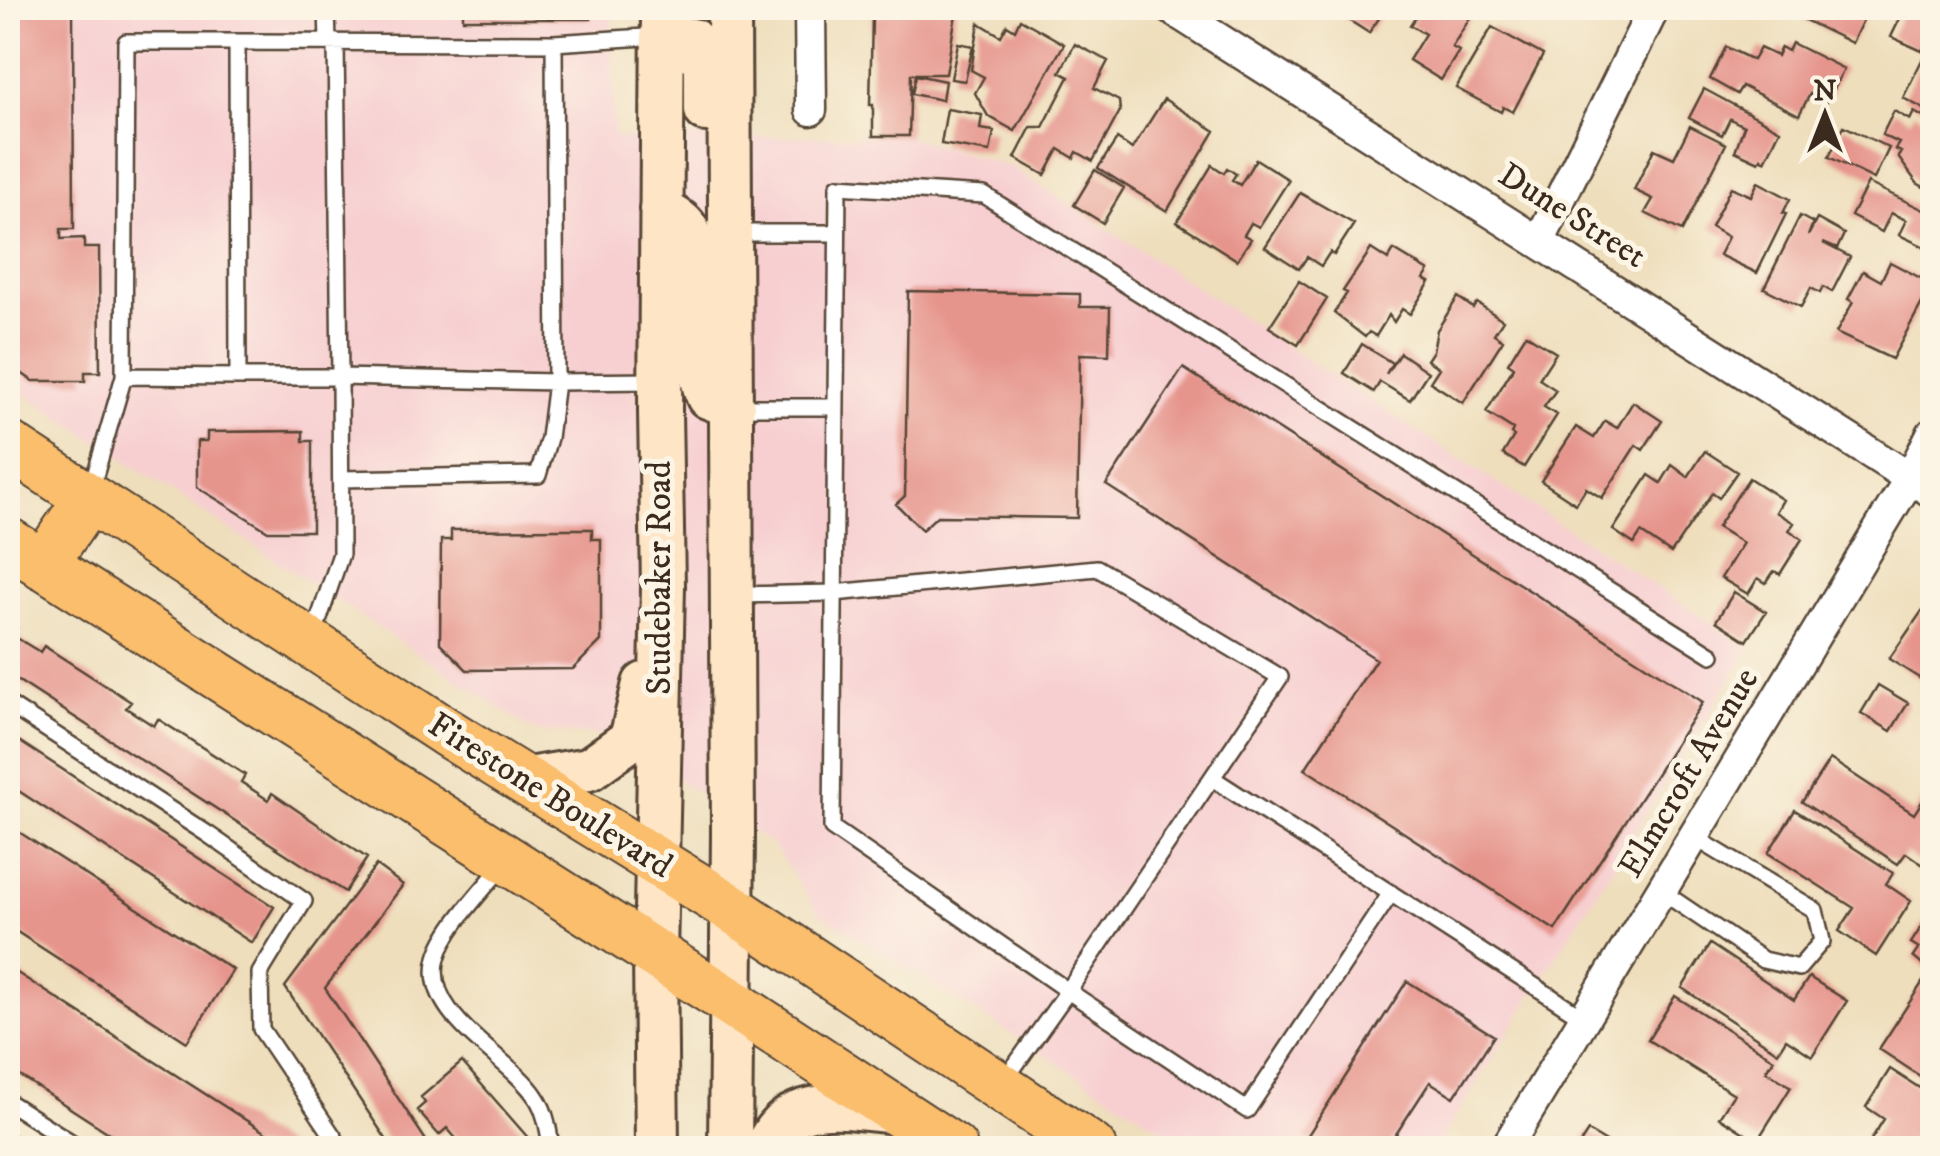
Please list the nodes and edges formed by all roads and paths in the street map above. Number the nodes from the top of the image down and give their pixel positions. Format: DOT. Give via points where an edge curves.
graph roads {
  1 [pos="327,8"];
  2 [pos="730,8"];
  3 [pos="810,8"];
  4 [pos="1170,8"];
  5 [pos="1654,8"];
  6 [pos="663,21"];
  7 [pos="237,42"];
  8 [pos="332,42"];
  9 [pos="554,44"];
  10 [pos="811,110"];
  11 [pos="661,210"];
  12 [pos="732,233"];
  13 [pos="837,233"];
  14 [pos="1540,240"];
  15 [pos="124,376"];
  16 [pos="238,378"];
  17 [pos="340,378"];
  18 [pos="661,380"];
  19 [pos="556,382"];
  20 [pos="733,406"];
  21 [pos="836,406"];
  22 [pos="1932,434"];
  23 [pos="8,445"];
  24 [pos="340,479"];
  25 [pos="1922,485"];
  26 [pos="89,498"];
  27 [pos="25,553"];
  28 [pos="664,586"];
  29 [pos="834,593"];
  30 [pos="733,596"];
  31 [pos="311,643"];
  32 [pos="1712,655"];
  33 [pos="8,704"];
  34 [pos="1212,778"];
  35 [pos="522,780"];
  36 [pos="1694,836"];
  37 [pos="506,861"];
  38 [pos="655,863"];
  39 [pos="1662,890"];
  40 [pos="1391,893"];
  41 [pos="733,909"];
  42 [pos="655,955"];
  43 [pos="1068,991"];
  44 [pos="732,1003"];
  45 [pos="1584,1018"];
  46 [pos="1000,1087"];
  47 [pos="8,1102"];
  48 [pos="898,1112"];
  49 [pos="80,1148"];
  50 [pos="341,1148"];
  51 [pos="550,1148"];
  52 [pos="657,1148"];
  53 [pos="730,1148"];
  54 [pos="766,1148"];
  55 [pos="954,1148"];
  56 [pos="1092,1148"];
  57 [pos="1506,1148"];
  1 -- 8 [label="lane"];
  2 -- 12 [label="main road, Studebaker Road"];
  3 -- 10 [label="street"];
  4 -- 14 [label="street, Dune Street"];
  5 -- 14 [label="street"];
  6 -- 9 [label="lane"];
  6 -- 11 [label="main road, Studebaker Road"];
  6 -- 12 [label="main road" via="692,40 706,65 706,186 710,204"];
  7 -- 8 [label="lane"];
  7 -- 15 [label="lane" via="126,42"];
  7 -- 16 [label="lane"];
  8 -- 9 [label="lane"];
  8 -- 17 [label="lane"];
  9 -- 19 [label="lane"];
  11 -- 18 [label="main road, Studebaker Road"];
  11 -- 20 [label="main road" via="686,226 697,254 699,378 708,397"];
  12 -- 13 [label="lane"];
  12 -- 20 [label="main road, Studebaker Road"];
  13 -- 21 [label="lane"];
  13 -- 32 [label="lane" via="838,186 984,194"];
  14 -- 25 [label="street, Dune Street"];
  15 -- 16 [label="lane"];
  15 -- 26 [label="lane"];
  16 -- 17 [label="lane"];
  17 -- 19 [label="lane"];
  17 -- 24 [label="lane"];
  18 -- 19 [label="lane"];
  18 -- 28 [label="main road, Studebaker Road"];
  19 -- 24 [label="lane" via="538,475"];
  20 -- 21 [label="lane"];
  20 -- 30 [label="main road, Studebaker Road"];
  21 -- 29 [label="lane"];
  22 -- 25 [label="street, Elmcroft Avenue"];
  23 -- 26 [label="main road, Firestone Boulevard"];
  24 -- 31 [label="lane" via="340,554"];
  25 -- 36 [label="street, Elmcroft Avenue"];
  26 -- 27 [label="main road"];
  26 -- 31 [label="main road, Firestone Boulevard"];
  27 -- 37 [label="main road"];
  28 -- 35 [label="main road" via="646,603 643,695 631,739 589,769"];
  28 -- 38 [label="main road, Studebaker Road"];
  29 -- 30 [label="lane"];
  29 -- 34 [label="lane" via="1097,568 1280,677"];
  29 -- 43 [label="lane" via="832,828"];
  30 -- 41 [label="main road, Studebaker Road"];
  31 -- 35 [label="main road, Firestone Boulevard"];
  33 -- 50 [label="lane" via="304,901 260,973 261,1029"];
  34 -- 40 [label="lane"];
  34 -- 43 [label="lane"];
  35 -- 38 [label="main road, Firestone Boulevard"];
  36 -- 39 [label="street, Elmcroft Avenue"];
  36 -- 39 [label="lane" via="1816,910 1822,941 1800,968 1763,960"];
  37 -- 42 [label="main road"];
  37 -- 51 [label="lane" via="456,924 437,957 434,981 442,1002 538,1100"];
  38 -- 41 [label="main road, Firestone Boulevard"];
  38 -- 42 [label="main road, Studebaker Road"];
  39 -- 45 [label="street, Elmcroft Avenue"];
  40 -- 43 [label="lane" via="1247,1110"];
  40 -- 45 [label="lane"];
  41 -- 44 [label="main road, Studebaker Road"];
  41 -- 46 [label="main road, Firestone Boulevard"];
  42 -- 44 [label="main road"];
  42 -- 52 [label="main road, Studebaker Road"];
  43 -- 46 [label="lane"];
  44 -- 48 [label="main road"];
  44 -- 53 [label="main road, Studebaker Road"];
  45 -- 57 [label="street, Elmcroft Avenue"];
  46 -- 56 [label="main road, Firestone Boulevard"];
  47 -- 49 [label="lane"];
  48 -- 54 [label="main road" via="823,1107 792,1114 773,1130"];
  48 -- 55 [label="main road"];
}
